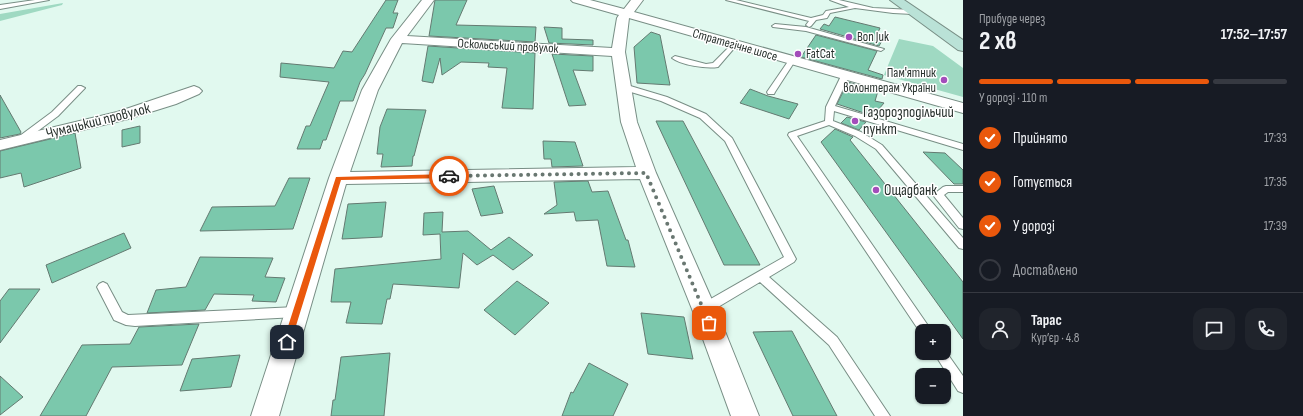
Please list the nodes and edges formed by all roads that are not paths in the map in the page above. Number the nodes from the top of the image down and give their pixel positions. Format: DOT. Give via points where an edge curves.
graph roads {
  1 [pos="46,0"];
  2 [pos="428,0"];
  3 [pos="577,0"];
  4 [pos="729,0"];
  5 [pos="833,0"];
  6 [pos="896,0"];
  7 [pos="0,4"];
  8 [pos="632,7"];
  9 [pos="856,7"];
  10 [pos="913,12"];
  11 [pos="813,20"];
  12 [pos="775,26"];
  13 [pos="806,29"];
  14 [pos="398,39"];
  15 [pos="734,45"];
  16 [pos="963,47"];
  17 [pos="882,49"];
  18 [pos="618,52"];
  19 [pos="675,58"];
  20 [pos="791,61"];
  21 [pos="844,76"];
  22 [pos="624,87"];
  23 [pos="81,88"];
  24 [pos="194,91"];
  25 [pos="771,92"];
  26 [pos="830,107"];
  27 [pos="963,108"];
  28 [pos="829,122"];
  29 [pos="20,140"];
  30 [pos="0,145"];
  31 [pos="963,147"];
  32 [pos="646,173"];
  33 [pos="338,178"];
  34 [pos="963,189"];
  35 [pos="963,225"];
  36 [pos="963,245"];
  37 [pos="761,276"];
  38 [pos="103,287"];
  39 [pos="704,309"];
  40 [pos="296,312"];
  41 [pos="920,324"];
  42 [pos="945,360"];
  43 [pos="963,387"];
  44 [pos="265,416"];
  45 [pos="745,416"];
  46 [pos="883,416"];
  1 -- 7 [label="lane"];
  2 -- 14 [label="street"];
  3 -- 8 [label="street, Стратегічне шосе"];
  4 -- 11 [label="lane"];
  5 -- 9 [label="lane"];
  6 -- 10 [label="main road"];
  8 -- 15 [label="street, Стратегічне шосе"];
  8 -- 18 [label="street" via="622,23"];
  9 -- 10 [label="lane"];
  9 -- 11 [label="lane" via="828,12 825,17"];
  10 -- 16 [label="main road"];
  11 -- 13 [label="lane"];
  12 -- 13 [label="lane"];
  13 -- 17 [label="lane"];
  14 -- 18 [label="street, Оскольський провулок"];
  14 -- 33 [label="street" via="370,90"];
  15 -- 19 [label="lane" via="715,65 706,66"];
  15 -- 20 [label="street, Стратегічне шосе"];
  18 -- 22 [label="street"];
  20 -- 21 [label="street, Стратегічне шосе"];
  20 -- 25 [label="lane"];
  21 -- 26 [label="lane"];
  21 -- 27 [label="street, Стратегічне шосе"];
  22 -- 32 [label="street" via="629,122"];
  22 -- 37 [label="lane" via="664,99 703,116 729,140 790,259"];
  23 -- 29 [label="lane" via="55,114"];
  24 -- 29 [label="street, Чумацький провулок" via="138,112"];
  26 -- 28 [label="lane"];
  26 -- 31 [label="lane"];
  28 -- 36 [label="lane" via="858,134 879,147"];
  28 -- 41 [label="lane" via="792,136"];
  29 -- 30 [label="street, Чумацький провулок"];
  32 -- 33 [label="street"];
  32 -- 39 [label="street"];
  33 -- 40 [label="street"];
  34 -- 35 [label="lane" via="946,189 938,195"];
  37 -- 39 [label="lane"];
  37 -- 46 [label="lane" via="833,341"];
  38 -- 40 [label="lane" via="118,316 126,320"];
  39 -- 45 [label="street"];
  40 -- 44 [label="street"];
  42 -- 43 [label="lane"];
}
